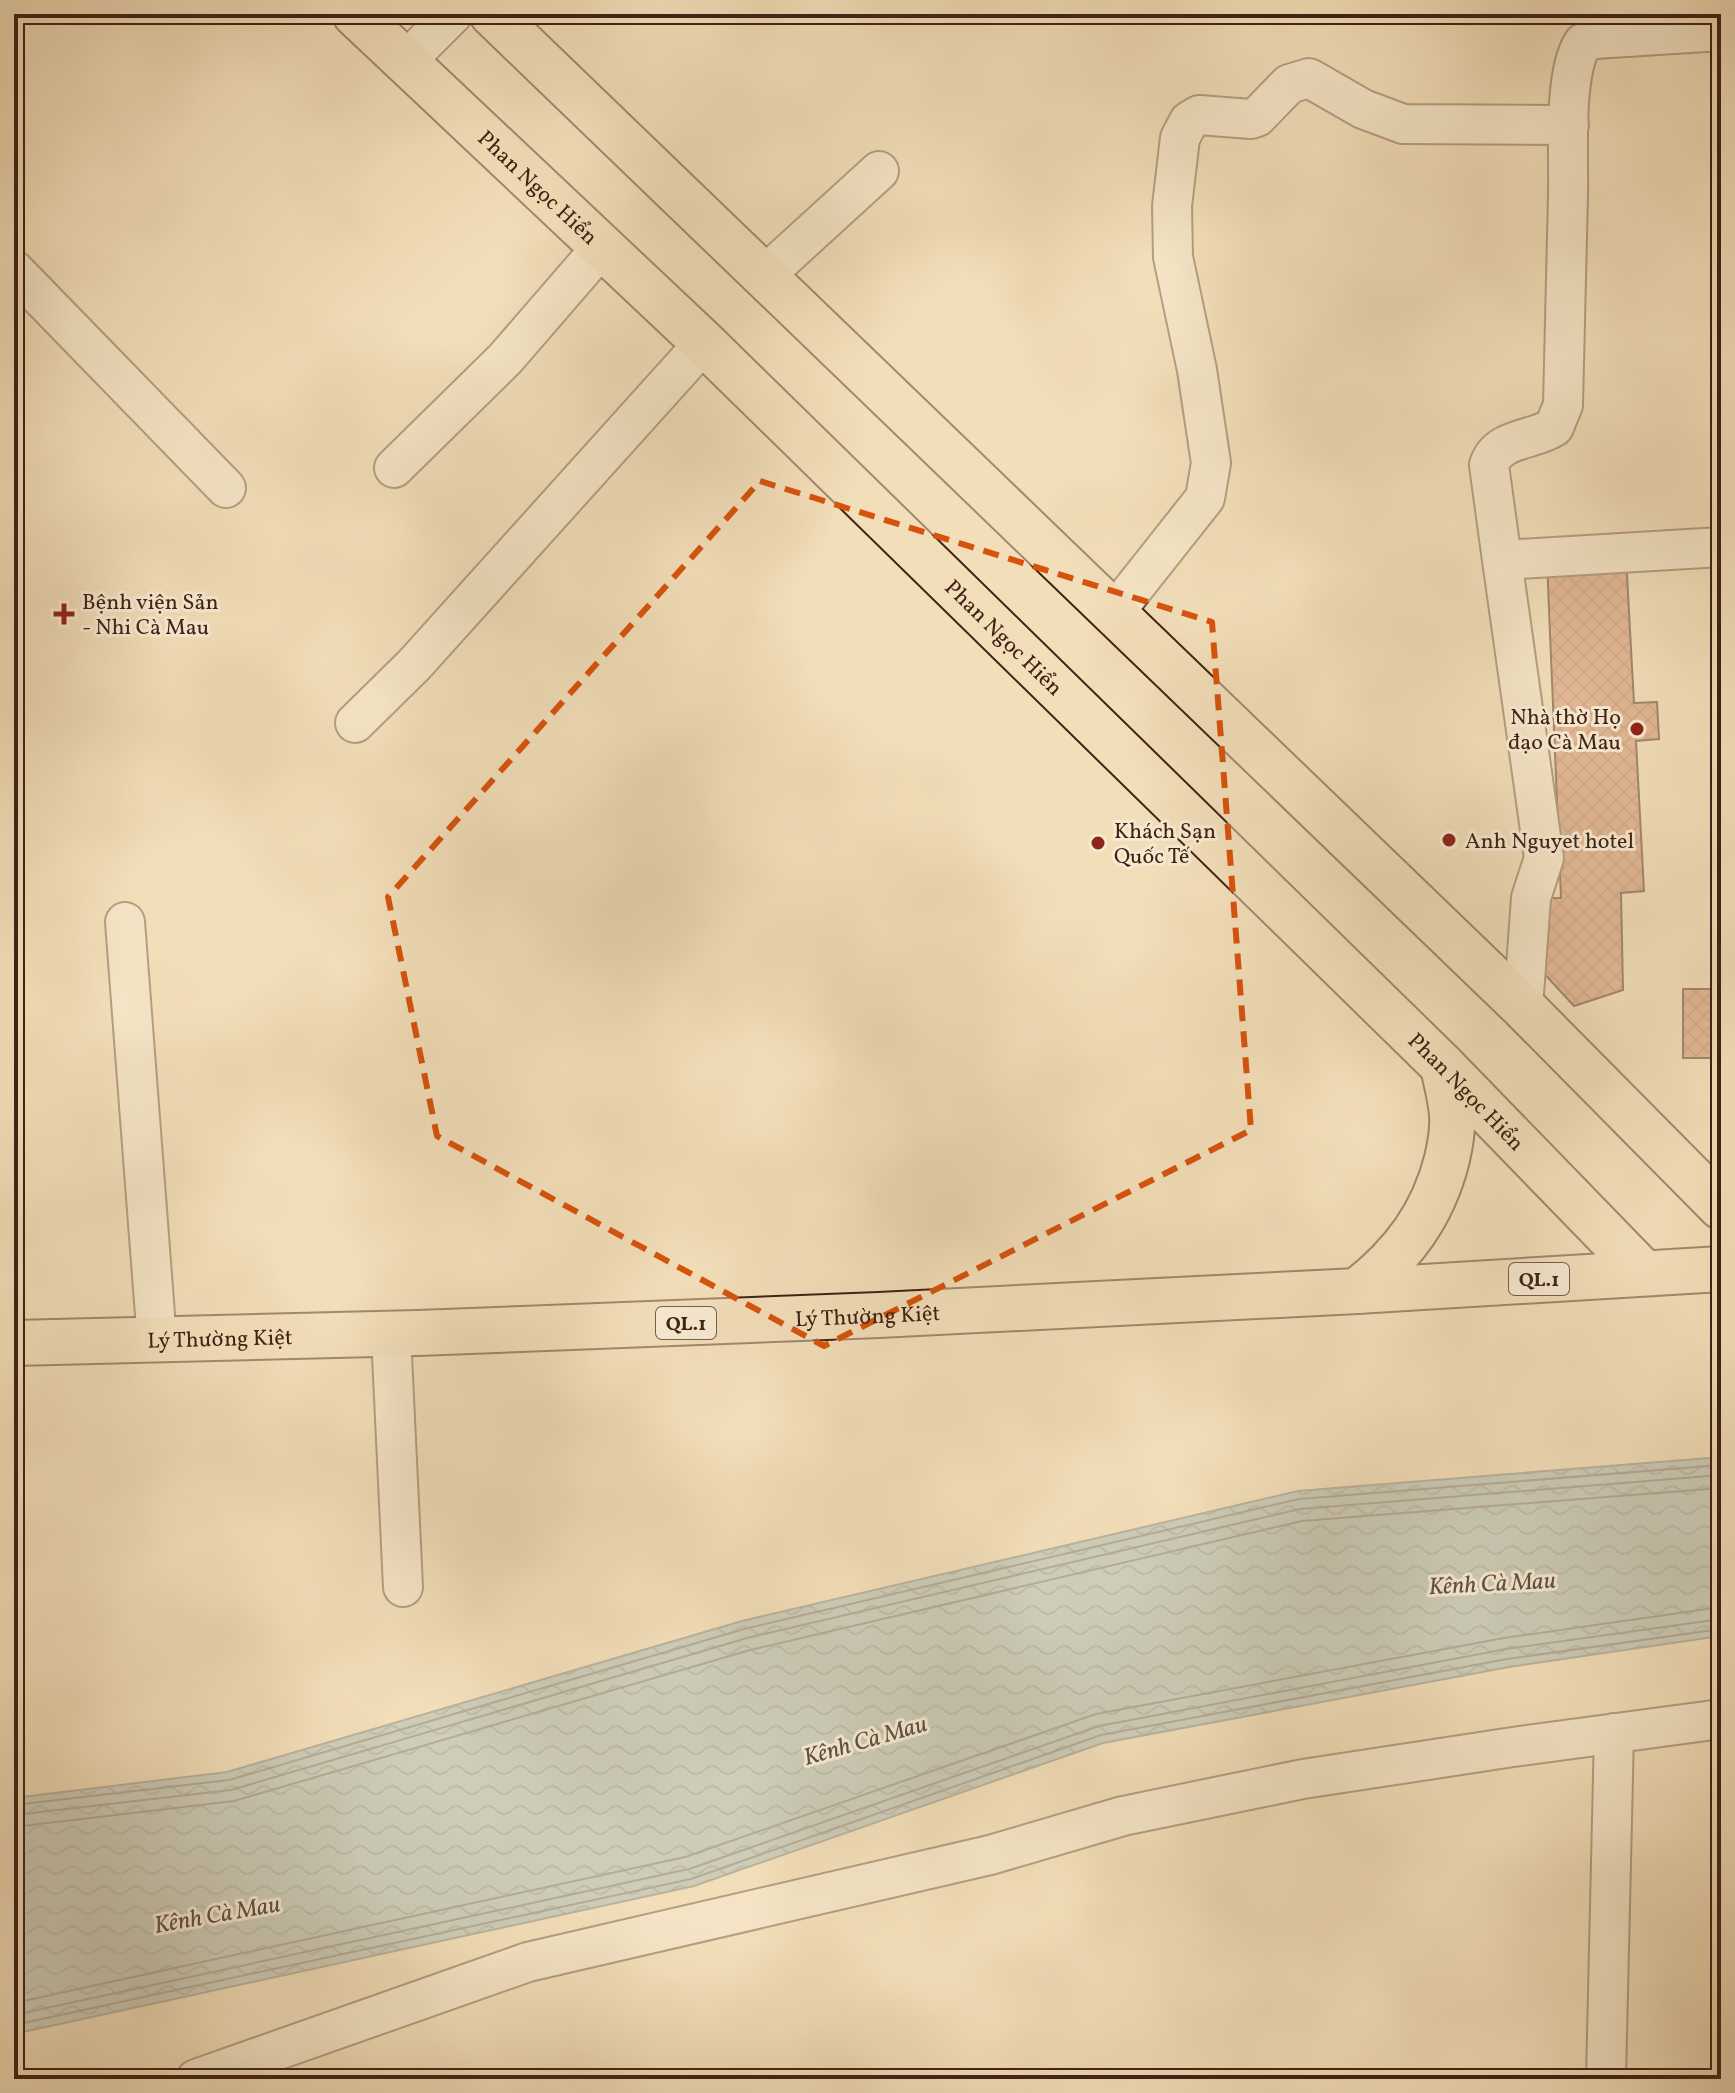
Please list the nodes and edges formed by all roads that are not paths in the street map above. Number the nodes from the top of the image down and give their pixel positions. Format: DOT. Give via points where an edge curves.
graph roads {
  1 [pos="355,14"];
  2 [pos="453,14"];
  3 [pos="492,14"];
  4 [pos="1721,31"];
  5 [pos="405,62"];
  6 [pos="1569,125"];
  7 [pos="879,171"];
  8 [pos="601,248"];
  9 [pos="764,276"];
  10 [pos="18,283"];
  11 [pos="704,343"];
  12 [pos="394,468"];
  13 [pos="226,488"];
  14 [pos="1721,547"];
  15 [pos="1502,560"];
  16 [pos="1114,613"];
  17 [pos="355,723"];
  18 [pos="125,922"];
  19 [pos="1523,1007"];
  20 [pos="1443,1066"];
  21 [pos="1721,1207"];
  22 [pos="1721,1269"];
  23 [pos="1643,1272"];
  24 [pos="1357,1291"];
  25 [pos="391,1334"];
  26 [pos="157,1341"];
  27 [pos="14,1343"];
  28 [pos="403,1587"];
  29 [pos="1721,1719"];
  30 [pos="1614,1733"];
  31 [pos="196,2079"];
  32 [pos="1606,2079"];
  1 -- 5 [label="highway, Phan Ngọc Hiển"];
  2 -- 5 [label="street"];
  3 -- 9 [label="highway"];
  4 -- 6 [label="street" via="1583,43 1574,59"];
  5 -- 8 [label="highway, Phan Ngọc Hiển"];
  6 -- 15 [label="street" via="1563,405 1546,433 1492,455"];
  6 -- 16 [label="street" via="1403,124 1363,109 1309,78 1289,84 1257,117 1205,114 1189,121 1180,138 1173,193 1173,257 1211,463 1205,498"];
  7 -- 9 [label="street"];
  8 -- 11 [label="highway, Phan Ngọc Hiển"];
  8 -- 12 [label="street" via="505,359"];
  9 -- 16 [label="highway"];
  10 -- 13 [label="street"];
  11 -- 17 [label="street" via="414,665"];
  11 -- 20 [label="highway, Phan Ngọc Hiển"];
  14 -- 15 [label="street"];
  15 -- 19 [label="street" via="1544,858 1531,898"];
  16 -- 19 [label="highway"];
  18 -- 26 [label="street"];
  19 -- 21 [label="highway"];
  20 -- 23 [label="highway, Phan Ngọc Hiển"];
  20 -- 24 [label="highway" via="1452,1116 1441,1183 1407,1245"];
  22 -- 23 [label="highway, Lý Thường Kiệt / QL.1"];
  23 -- 24 [label="highway, Lý Thường Kiệt / QL.1"];
  24 -- 25 [label="highway, Lý Thường Kiệt / QL.1"];
  25 -- 26 [label="highway, Lý Thường Kiệt / QL.1"];
  25 -- 28 [label="street"];
  26 -- 27 [label="highway, Lý Thường Kiệt / QL.1"];
  29 -- 30 [label="street"];
  30 -- 31 [label="street" via="1220,1794 990,1855 595,1944 454,1986"];
  30 -- 32 [label="street"];
}
